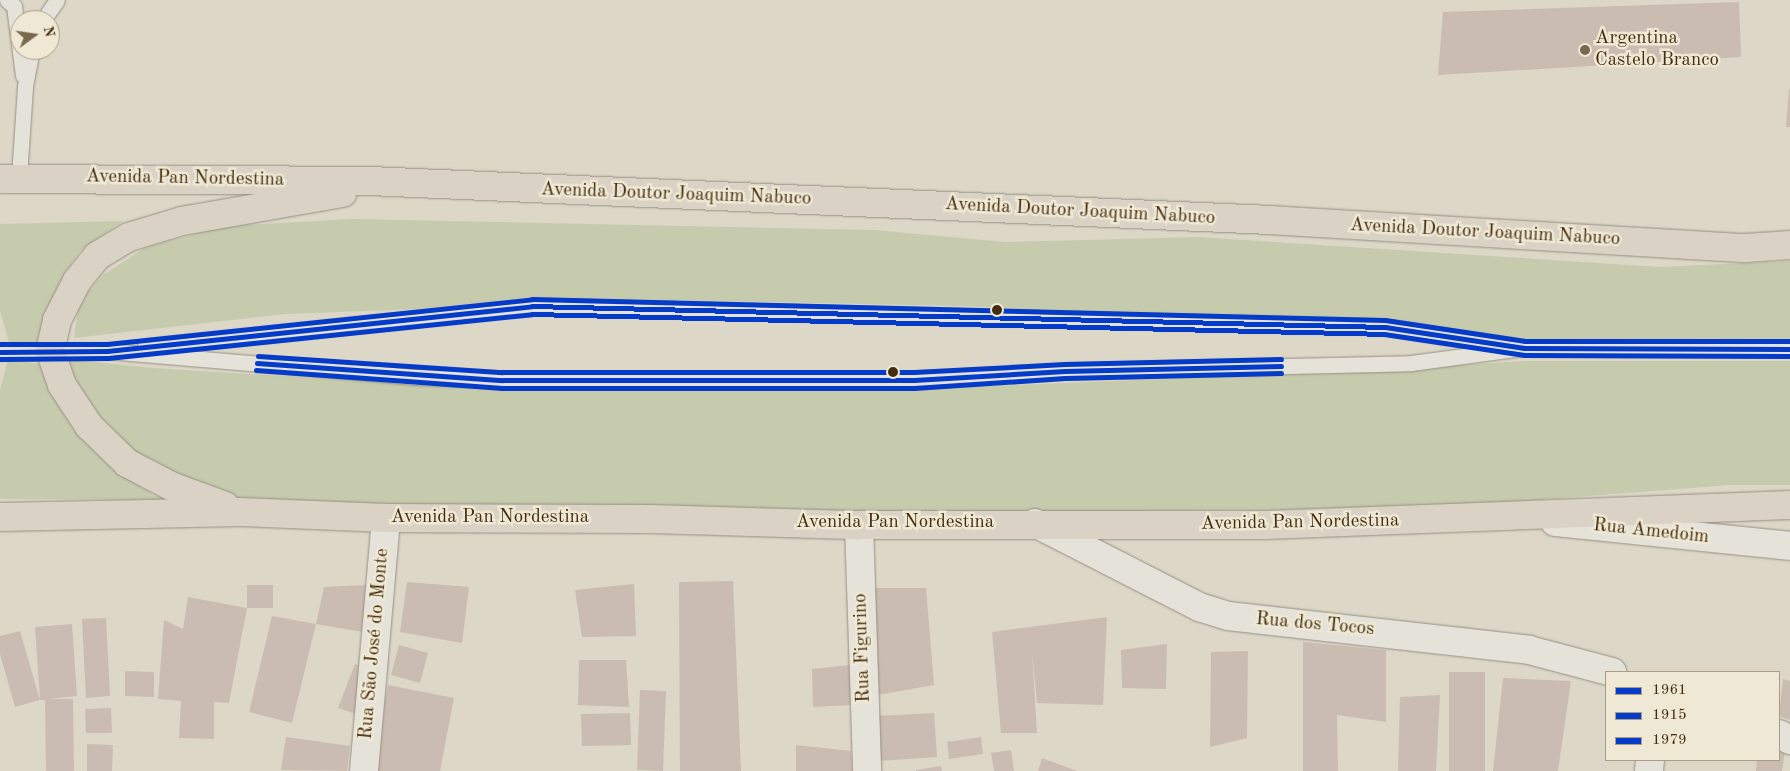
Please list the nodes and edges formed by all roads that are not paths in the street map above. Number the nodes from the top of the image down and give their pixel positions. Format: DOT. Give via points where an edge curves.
graph roads {
  1 [pos="6,0"];
  2 [pos="30,60"];
  3 [pos="25,86"];
  4 [pos="9,178"];
  5 [pos="380,182"];
  6 [pos="1790,245"];
  7 [pos="1524,348"];
  8 [pos="1790,349"];
  9 [pos="50,351"];
  10 [pos="107,351"];
  11 [pos="0,352"];
  12 [pos="1790,505"];
  13 [pos="241,512"];
  14 [pos="0,517"];
  15 [pos="386,518"];
  16 [pos="1512,518"];
  17 [pos="1035,523"];
  18 [pos="859,525"];
  19 [pos="1790,546"];
  20 [pos="1608,671"];
  21 [pos="364,771"];
  22 [pos="867,771"];
  1 -- 3 [label="lane" via="14,6"];
  2 -- 3 [label="lane"];
  3 -- 4 [label="lane"];
  4 -- 5 [label="highway, Avenida Pan Nordestina"];
  5 -- 6 [label="highway, Avenida Doutor Joaquim Nabuco" via="1269,220 1744,248"];
  5 -- 9 [label="highway" via="182,221 129,237 97,256 77,281 58,320"];
  7 -- 8 [label="lane"];
  7 -- 10 [label="lane" via="1411,363 1065,371 914,380 416,377"];
  7 -- 10 [label="lane" via="1385,327 532,306"];
  9 -- 10 [label="lane"];
  9 -- 11 [label="lane"];
  9 -- 13 [label="highway" via="62,385 89,426 127,463 171,486"];
  12 -- 16 [label="highway, Avenida Pan Nordestina"];
  13 -- 14 [label="highway, Avenida Pan Nordestina"];
  13 -- 15 [label="highway, Avenida Pan Nordestina"];
  15 -- 18 [label="highway, Avenida Pan Nordestina" via="651,519"];
  15 -- 21 [label="street, Rua São José do Monte"];
  16 -- 17 [label="highway, Avenida Pan Nordestina" via="1266,526"];
  16 -- 19 [label="street, Rua Amedoim"];
  17 -- 18 [label="highway, Avenida Pan Nordestina"];
  17 -- 20 [label="street, Rua dos Tocos" via="1199,608 1228,616 1264,623 1366,628 1528,650"];
  18 -- 22 [label="street, Rua Figurino"];
}
